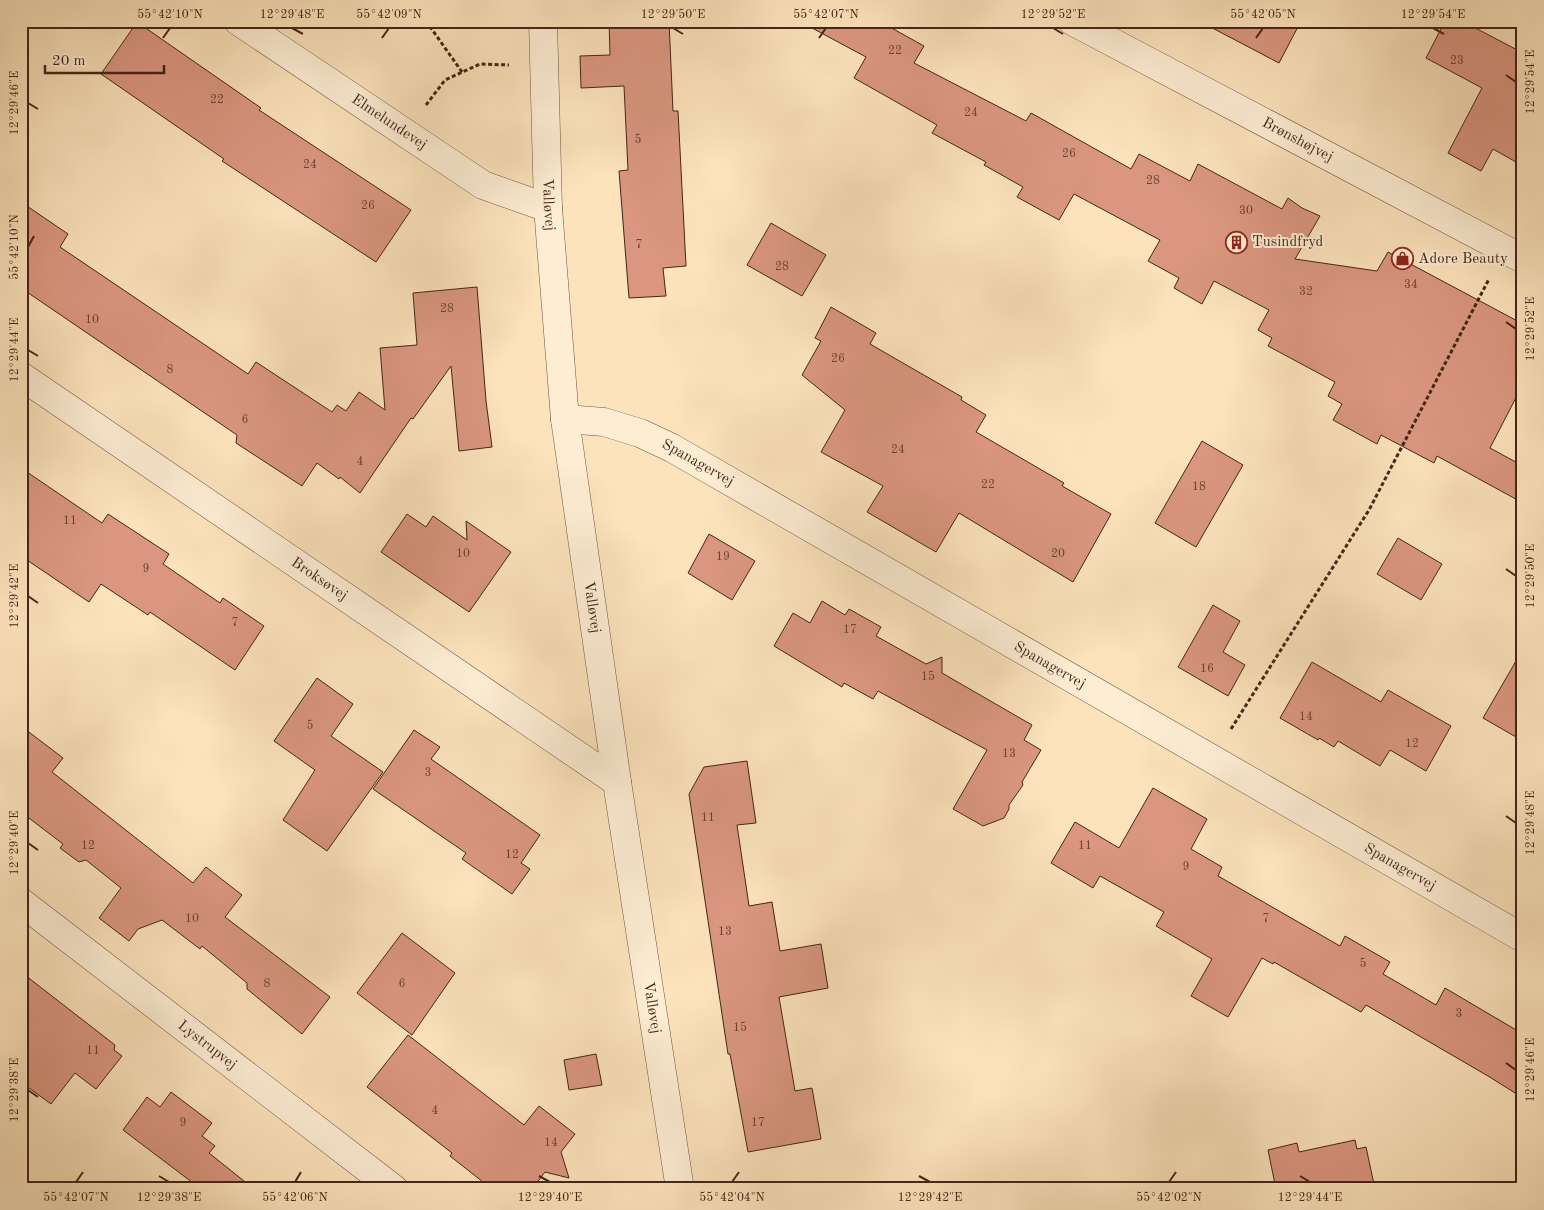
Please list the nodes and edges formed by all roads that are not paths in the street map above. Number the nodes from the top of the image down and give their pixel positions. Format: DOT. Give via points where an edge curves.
graph roads {
  1 [pos="238,21"];
  2 [pos="543,21"];
  3 [pos="1072,21"];
  4 [pos="548,208"];
  5 [pos="1513,254"];
  6 [pos="21,376"];
  7 [pos="565,419"];
  8 [pos="618,782"];
  9 [pos="21,902"];
  10 [pos="1523,938"];
  11 [pos="394,1189"];
  12 [pos="680,1189"];
  1 -- 4 [label="street, Elmelundevej" via="483,185"];
  2 -- 4 [label="street, Valløvej"];
  3 -- 5 [label="street, Brønshøjvej"];
  4 -- 7 [label="street, Valløvej"];
  6 -- 8 [label="street, Broksøvej"];
  7 -- 8 [label="street, Valløvej"];
  7 -- 10 [label="street, Spanagervej" via="604,422 640,433 672,448"];
  8 -- 12 [label="street, Valløvej"];
  9 -- 11 [label="street, Lystrupvej"];
}
